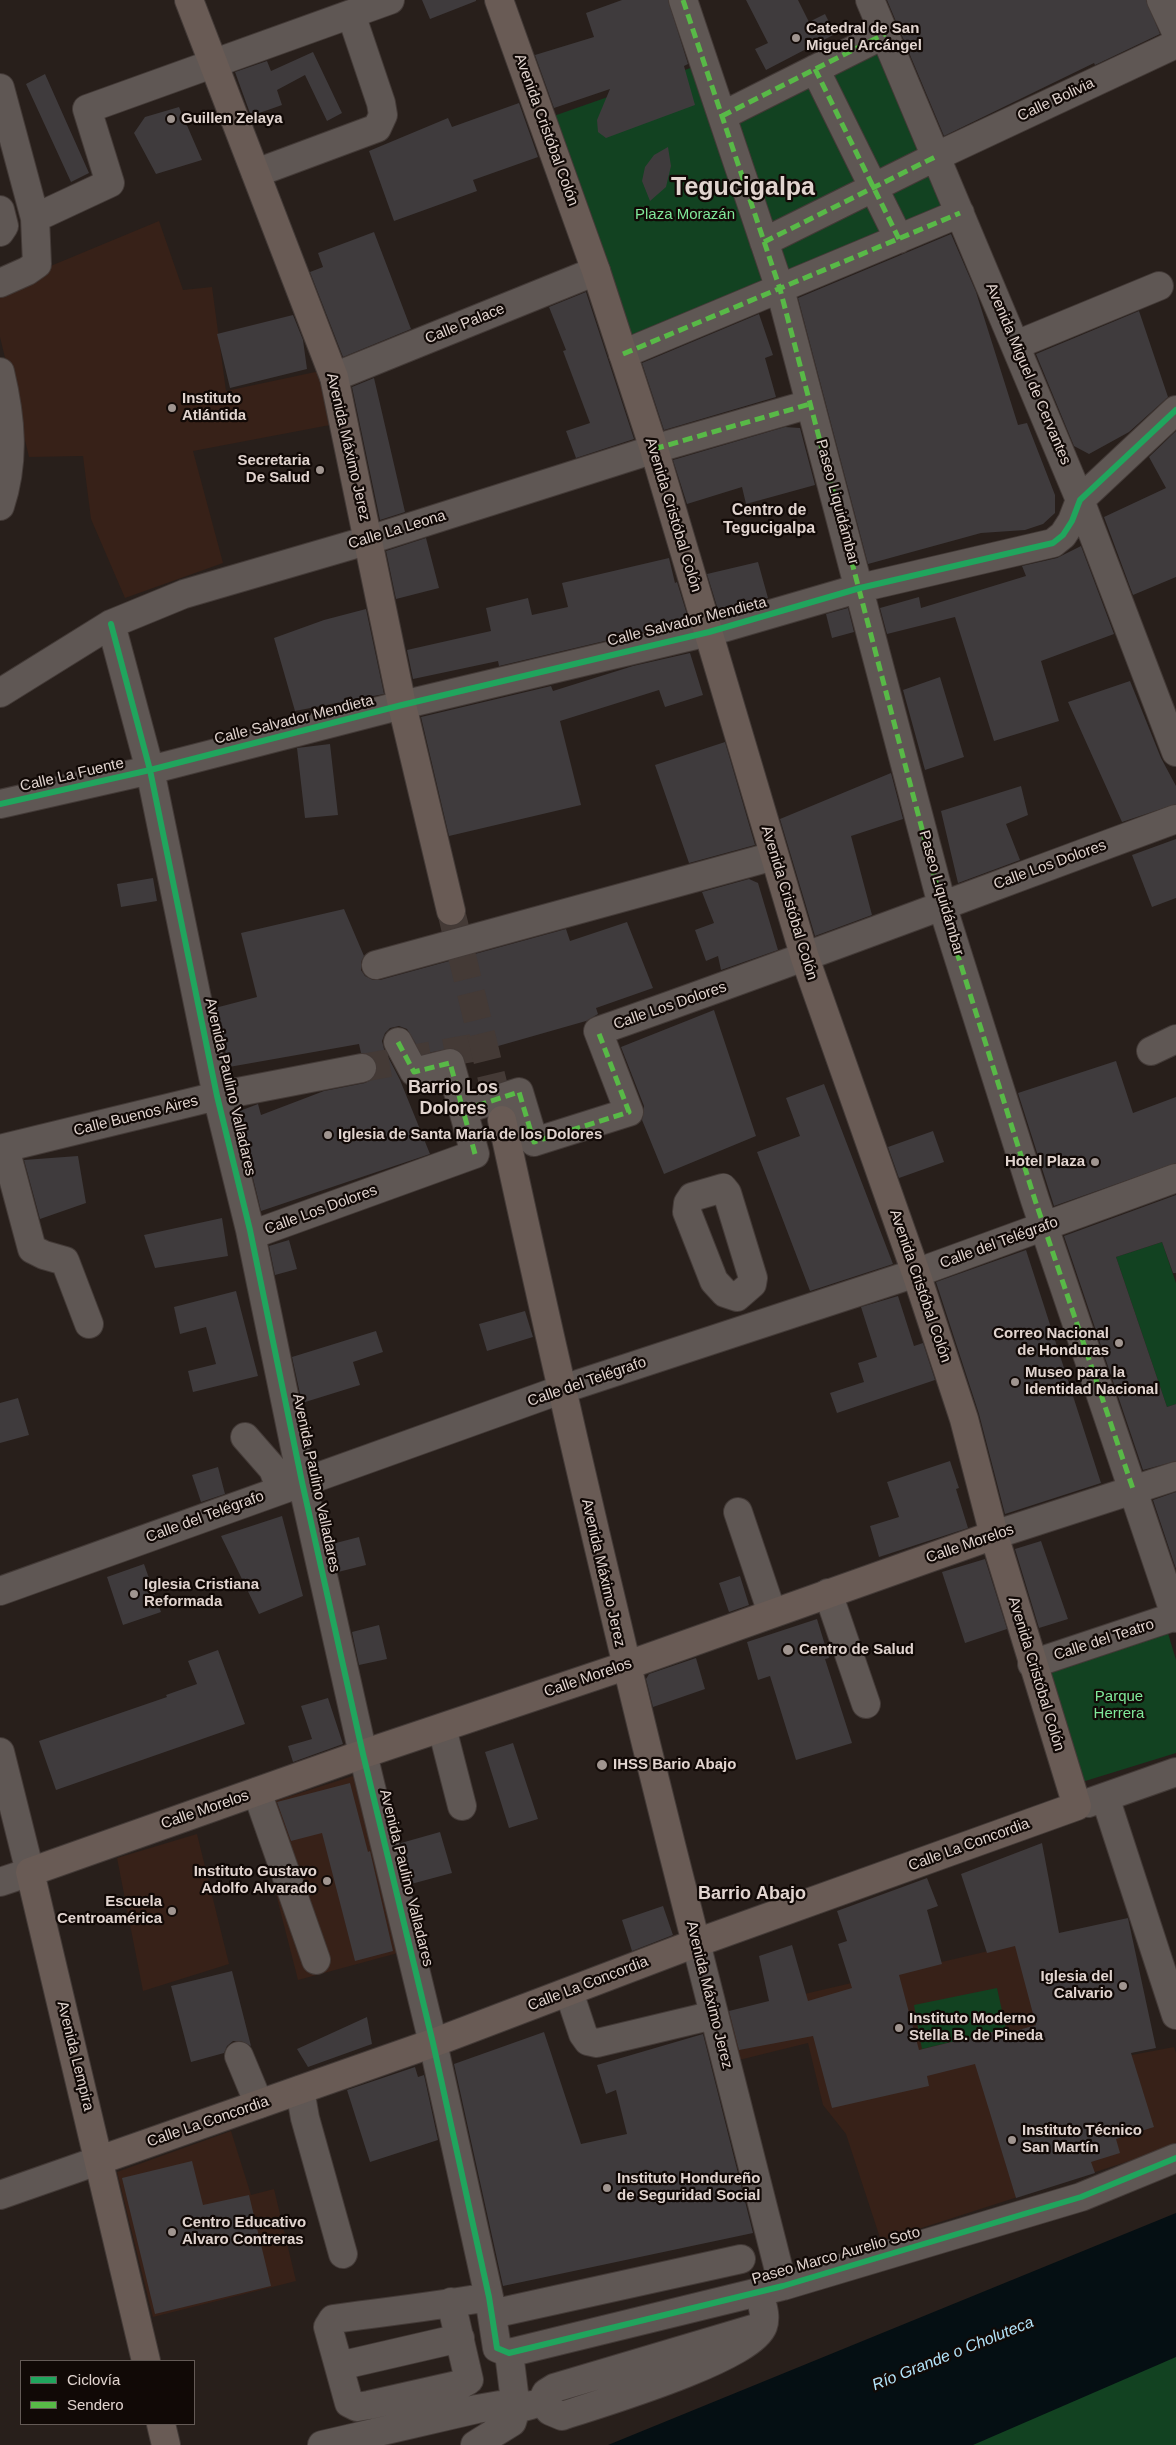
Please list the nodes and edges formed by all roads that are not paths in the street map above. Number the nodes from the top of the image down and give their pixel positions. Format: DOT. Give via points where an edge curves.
graph roads {
  1 [pos="189,0"];
  2 [pos="390,0"];
  3 [pos="499,0"];
  4 [pos="683,0"];
  5 [pos="870,0"];
  6 [pos="1161,0"];
  7 [pos="352,14"];
  8 [pos="1176,32"];
  9 [pos="885,34"];
  10 [pos="1176,44"];
  11 [pos="213,63"];
  12 [pos="815,69"];
  13 [pos="0,88"];
  14 [pos="722,116"];
  15 [pos="937,156"];
  16 [pos="256,174"];
  17 [pos="874,188"];
  18 [pos="0,210"];
  19 [pos="960,213"];
  20 [pos="35,218"];
  21 [pos="0,232"];
  22 [pos="899,239"];
  23 [pos="764,242"];
  24 [pos="596,271"];
  25 [pos="0,283"];
  26 [pos="1159,286"];
  27 [pos="780,289"];
  28 [pos="1016,345"];
  29 [pos="623,354"];
  30 [pos="0,372"];
  31 [pos="334,377"];
  32 [pos="810,404"];
  33 [pos="1176,410"];
  34 [pos="654,449"];
  35 [pos="1080,500"];
  36 [pos="0,506"];
  37 [pos="368,540"];
  38 [pos="860,588"];
  39 [pos="111,624"];
  40 [pos="709,632"];
  41 [pos="0,693"];
  42 [pos="402,705"];
  43 [pos="1176,752"];
  44 [pos="150,770"];
  45 [pos="0,804"];
  46 [pos="1176,820"];
  47 [pos="774,856"];
  48 [pos="942,905"];
  49 [pos="451,911"];
  50 [pos="805,958"];
  51 [pos="376,965"];
  52 [pos="1176,1040"];
  53 [pos="398,1042"];
  54 [pos="1151,1051"];
  55 [pos="362,1068"];
  56 [pos="217,1096"];
  57 [pos="463,1110"];
  58 [pos="502,1120"];
  59 [pos="3,1148"];
  60 [pos="1176,1178"];
  61 [pos="1044,1226"];
  62 [pos="251,1236"];
  63 [pos="916,1273"];
  64 [pos="737,1297"];
  65 [pos="89,1324"];
  66 [pos="745,1328"];
  67 [pos="560,1390"];
  68 [pos="245,1437"];
  69 [pos="1176,1476"];
  70 [pos="291,1486"];
  71 [pos="1133,1489"];
  72 [pos="738,1512"];
  73 [pos="994,1535"];
  74 [pos="0,1592"];
  75 [pos="828,1593"];
  76 [pos="772,1613"];
  77 [pos="1176,1617"];
  78 [pos="1032,1664"];
  79 [pos="625,1666"];
  80 [pos="866,1704"];
  81 [pos="442,1728"];
  82 [pos="0,1752"];
  83 [pos="363,1754"];
  84 [pos="1176,1772"];
  85 [pos="257,1792"];
  86 [pos="1105,1797"];
  87 [pos="462,1806"];
  88 [pos="1077,1806"];
  89 [pos="30,1872"];
  90 [pos="0,1882"];
  91 [pos="696,1943"];
  92 [pos="316,1960"];
  93 [pos="569,1992"];
  94 [pos="714,2015"];
  95 [pos="1176,2015"];
  96 [pos="433,2044"];
  97 [pos="239,2056"];
  98 [pos="300,2090"];
  99 [pos="259,2104"];
  100 [pos="1176,2158"];
  101 [pos="100,2160"];
  102 [pos="0,2195"];
  103 [pos="342,2254"];
  104 [pos="741,2259"];
  105 [pos="771,2289"];
  106 [pos="451,2302"];
  107 [pos="491,2306"];
  108 [pos="460,2338"];
  109 [pos="503,2350"];
  110 [pos="146,2360"];
  111 [pos="339,2366"];
  112 [pos="516,2409"];
  113 [pos="322,2445"];
  114 [pos="475,2445"];
  1 -- 11 [label="main road, Avenida Máximo Jerez"];
  2 -- 7 [label="street"];
  3 -- 24 [label="main road, Avenida Cristóbal Colón"];
  4 -- 14 [label="street, Paseo Liquidámbar"];
  5 -- 9 [label="street, Avenida Miguel de Cervantes"];
  6 -- 8 [label="street"];
  7 -- 11 [label="street"];
  7 -- 16 [label="street" via="381,103 383,115 377,128"];
  9 -- 12 [label="street"];
  9 -- 15 [label="street, Avenida Miguel de Cervantes"];
  10 -- 15 [label="street, Calle Bolivia"];
  11 -- 16 [label="main road, Avenida Máximo Jerez"];
  11 -- 20 [label="street" via="87,109 110,183"];
  12 -- 14 [label="street"];
  12 -- 17 [label="street"];
  13 -- 20 [label="street"];
  14 -- 23 [label="street, Paseo Liquidámbar"];
  15 -- 17 [label="street, Calle Bolivia"];
  15 -- 19 [label="street, Avenida Miguel de Cervantes"];
  16 -- 31 [label="main road, Avenida Máximo Jerez"];
  17 -- 22 [label="street"];
  17 -- 23 [label="street, Calle Bolivia"];
  18 -- 21 [label="street" via="4,226"];
  19 -- 22 [label="street"];
  19 -- 28 [label="street, Avenida Miguel de Cervantes"];
  20 -- 25 [label="street" via="37,264"];
  22 -- 27 [label="street"];
  23 -- 27 [label="street, Paseo Liquidámbar"];
  24 -- 29 [label="main road, Avenida Cristóbal Colón"];
  24 -- 31 [label="street, Calle Palace"];
  26 -- 28 [label="street"];
  27 -- 29 [label="street"];
  27 -- 32 [label="street, Paseo Liquidámbar"];
  28 -- 35 [label="street, Avenida Miguel de Cervantes"];
  29 -- 34 [label="main road, Avenida Cristóbal Colón"];
  30 -- 36 [label="street" via="8,406 11,452"];
  31 -- 37 [label="main road, Avenida Máximo Jerez"];
  32 -- 34 [label="street, Calle La Leona"];
  32 -- 38 [label="street, Paseo Liquidámbar"];
  33 -- 35 [label="street, Calle Salvador Mendieta"];
  34 -- 37 [label="street, Calle La Leona"];
  34 -- 40 [label="main road, Avenida Cristóbal Colón"];
  35 -- 38 [label="street, Calle Salvador Mendieta" via="1072,521 1053,543"];
  35 -- 43 [label="street, Avenida Miguel de Cervantes"];
  37 -- 39 [label="street, Calle La Leona" via="184,594"];
  37 -- 42 [label="main road, Avenida Máximo Jerez"];
  38 -- 40 [label="street, Calle Salvador Mendieta"];
  38 -- 48 [label="street, Paseo Liquidámbar"];
  39 -- 41 [label="street, Calle La Leona"];
  39 -- 44 [label="street, Avenida Paulino Valladares"];
  40 -- 42 [label="street, Calle Salvador Mendieta"];
  40 -- 47 [label="main road, Avenida Cristóbal Colón"];
  42 -- 44 [label="street, Calle Salvador Mendieta"];
  42 -- 49 [label="main road, Avenida Máximo Jerez"];
  44 -- 45 [label="street, Calle La Fuente"];
  44 -- 56 [label="street, Avenida Paulino Valladares"];
  46 -- 48 [label="street, Calle Los Dolores"];
  47 -- 50 [label="main road, Avenida Cristóbal Colón"];
  47 -- 51 [label="street"];
  48 -- 50 [label="street, Calle Los Dolores"];
  48 -- 61 [label="street, Paseo Liquidámbar"];
  50 -- 57 [label="street, Calle Los Dolores" via="598,1031 629,1112 534,1142 519,1092"];
  50 -- 63 [label="main road, Avenida Cristóbal Colón"];
  52 -- 54 [label="street"];
  53 -- 57 [label="street" via="414,1072 450,1063"];
  55 -- 56 [label="street, Calle Buenos Aires"];
  56 -- 59 [label="street, Calle Buenos Aires"];
  56 -- 62 [label="street, Avenida Paulino Valladares"];
  57 -- 62 [label="street, Calle Los Dolores" via="475,1154"];
  58 -- 67 [label="main road, Avenida Máximo Jerez"];
  59 -- 65 [label="street" via="32,1249 65,1261"];
  60 -- 61 [label="street, Calle del Telégrafo"];
  61 -- 63 [label="street, Calle del Telégrafo"];
  61 -- 71 [label="street, Paseo Liquidámbar"];
  62 -- 70 [label="street, Avenida Paulino Valladares"];
  63 -- 66 [label="street, Calle del Telégrafo"];
  63 -- 73 [label="main road, Avenida Cristóbal Colón" via="964,1419"];
  64 -- 66 [label="street"];
  66 -- 67 [label="street, Calle del Telégrafo"];
  67 -- 70 [label="street, Calle del Telégrafo"];
  67 -- 79 [label="main road, Avenida Máximo Jerez"];
  68 -- 70 [label="street"];
  69 -- 71 [label="street, Calle Morelos"];
  70 -- 74 [label="street, Calle del Telégrafo"];
  70 -- 83 [label="street, Avenida Paulino Valladares"];
  71 -- 73 [label="street, Calle Morelos"];
  71 -- 77 [label="street, Paseo Liquidámbar"];
  72 -- 76 [label="street"];
  73 -- 75 [label="main road, Calle Morelos"];
  73 -- 78 [label="main road, Avenida Cristóbal Colón"];
  75 -- 76 [label="main road, Calle Morelos"];
  75 -- 80 [label="street"];
  76 -- 79 [label="main road, Calle Morelos"];
  77 -- 78 [label="street, Calle del Teatro"];
  78 -- 88 [label="main road, Avenida Cristóbal Colón"];
  79 -- 81 [label="main road, Calle Morelos"];
  79 -- 91 [label="main road, Avenida Máximo Jerez"];
  81 -- 83 [label="main road, Calle Morelos"];
  81 -- 87 [label="street"];
  82 -- 89 [label="street, Avenida Lempira"];
  83 -- 85 [label="main road, Calle Morelos"];
  83 -- 96 [label="street, Avenida Paulino Valladares"];
  84 -- 86 [label="street, Calle La Concordia"];
  85 -- 89 [label="main road, Calle Morelos"];
  85 -- 92 [label="street"];
  86 -- 88 [label="street, Calle La Concordia"];
  86 -- 95 [label="street"];
  88 -- 91 [label="main road, Calle La Concordia"];
  89 -- 90 [label="street, Calle Morelos"];
  89 -- 101 [label="main road, Avenida Lempira"];
  91 -- 93 [label="main road, Calle La Concordia"];
  91 -- 94 [label="street, Avenida Máximo Jerez"];
  93 -- 94 [label="street" via="583,2034 588,2041 596,2043"];
  93 -- 96 [label="main road, Calle La Concordia"];
  94 -- 105 [label="street, Avenida Máximo Jerez"];
  96 -- 98 [label="main road, Calle La Concordia"];
  96 -- 107 [label="street, Avenida Paulino Valladares"];
  97 -- 99 [label="street"];
  98 -- 99 [label="main road, Calle La Concordia"];
  98 -- 103 [label="street"];
  99 -- 101 [label="main road, Calle La Concordia"];
  100 -- 105 [label="street, Paseo Marco Aurelio Soto" via="1081,2197"];
  101 -- 102 [label="street, Calle La Concordia"];
  101 -- 110 [label="main road, Avenida Lempira"];
  104 -- 107 [label="street"];
  105 -- 109 [label="street, Paseo Marco Aurelio Soto"];
  105 -- 112 [label="street, Avenida Máximo Jerez" via="763,2326 754,2339 678,2378 562,2416 550,2411 542,2402"];
  106 -- 107 [label="street"];
  106 -- 108 [label="street"];
  106 -- 111 [label="street" via="333,2319 328,2326"];
  107 -- 109 [label="street, Avenida Paulino Valladares"];
  108 -- 111 [label="street"];
  108 -- 111 [label="street" via="469,2373 469,2380 462,2384 356,2407 350,2403"];
  109 -- 112 [label="street, Avenida Paulino Valladares"];
  112 -- 113 [label="street" via="500,2405 477,2409"];
  112 -- 114 [label="street" via="512,2422"];
}
